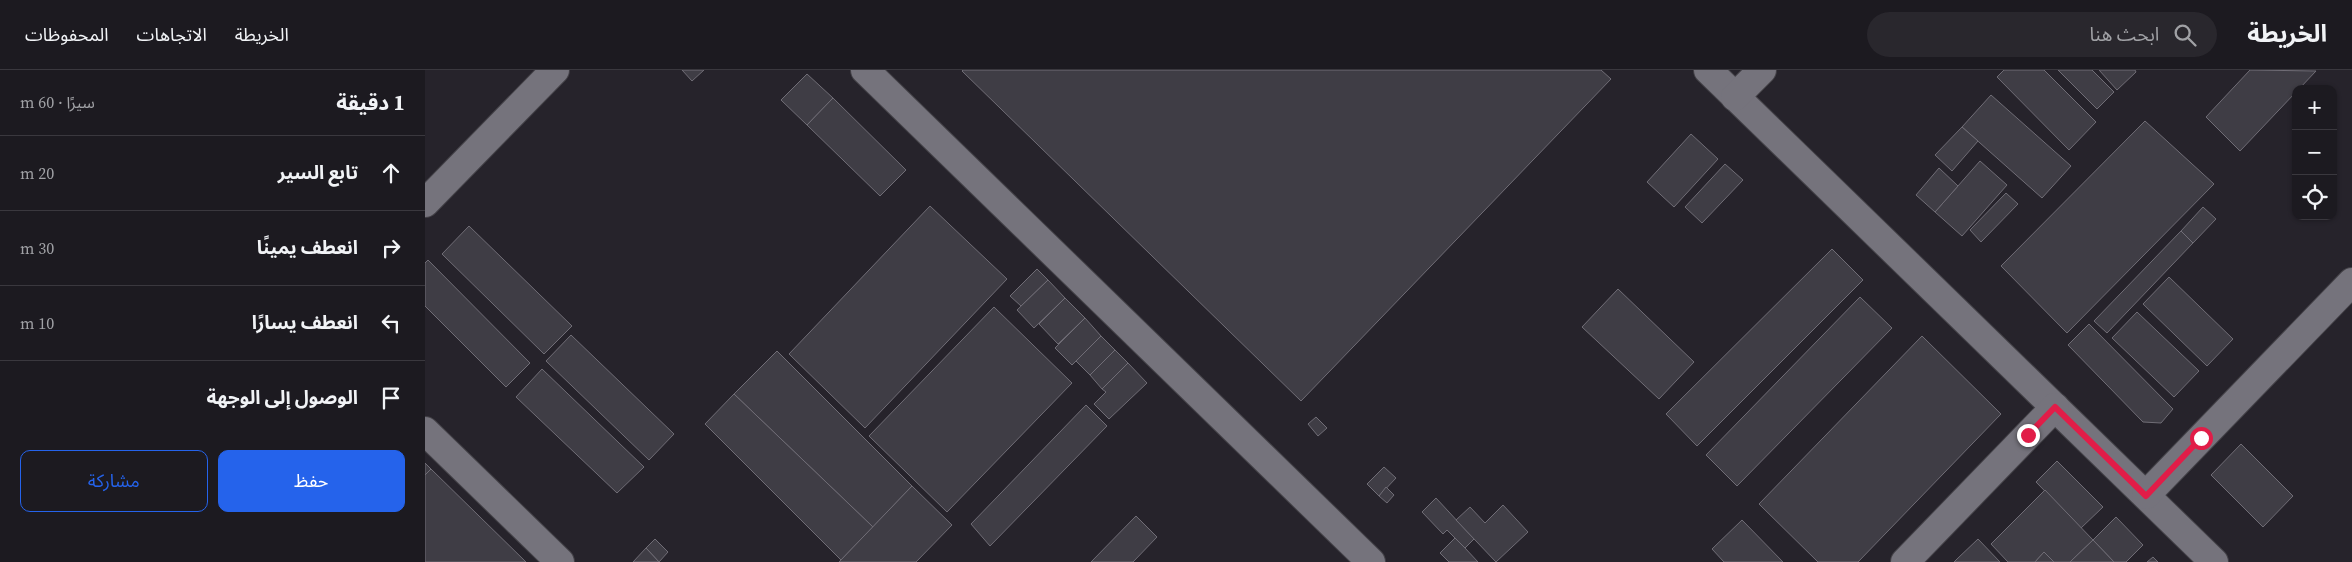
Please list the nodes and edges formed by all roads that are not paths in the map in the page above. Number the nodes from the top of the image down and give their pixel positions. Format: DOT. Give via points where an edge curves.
graph roads {
  1 [pos="555,70"];
  2 [pos="865,70"];
  3 [pos="1707,70"];
  4 [pos="1762,70"];
  5 [pos="1735,97"];
  6 [pos="425,203"];
  7 [pos="2352,282"];
  8 [pos="2055,407"];
  9 [pos="425,431"];
  10 [pos="2146,496"];
  11 [pos="560,562"];
  12 [pos="1371,562"];
  13 [pos="1905,562"];
  14 [pos="2214,562"];
  1 -- 6 [label="lane"];
  2 -- 12 [label="lane"];
  3 -- 5 [label="lane"];
  4 -- 5 [label="lane"];
  5 -- 8 [label="lane"];
  7 -- 10 [label="lane"];
  8 -- 10 [label="lane"];
  8 -- 13 [label="lane"];
  9 -- 11 [label="lane"];
  10 -- 14 [label="lane"];
}
